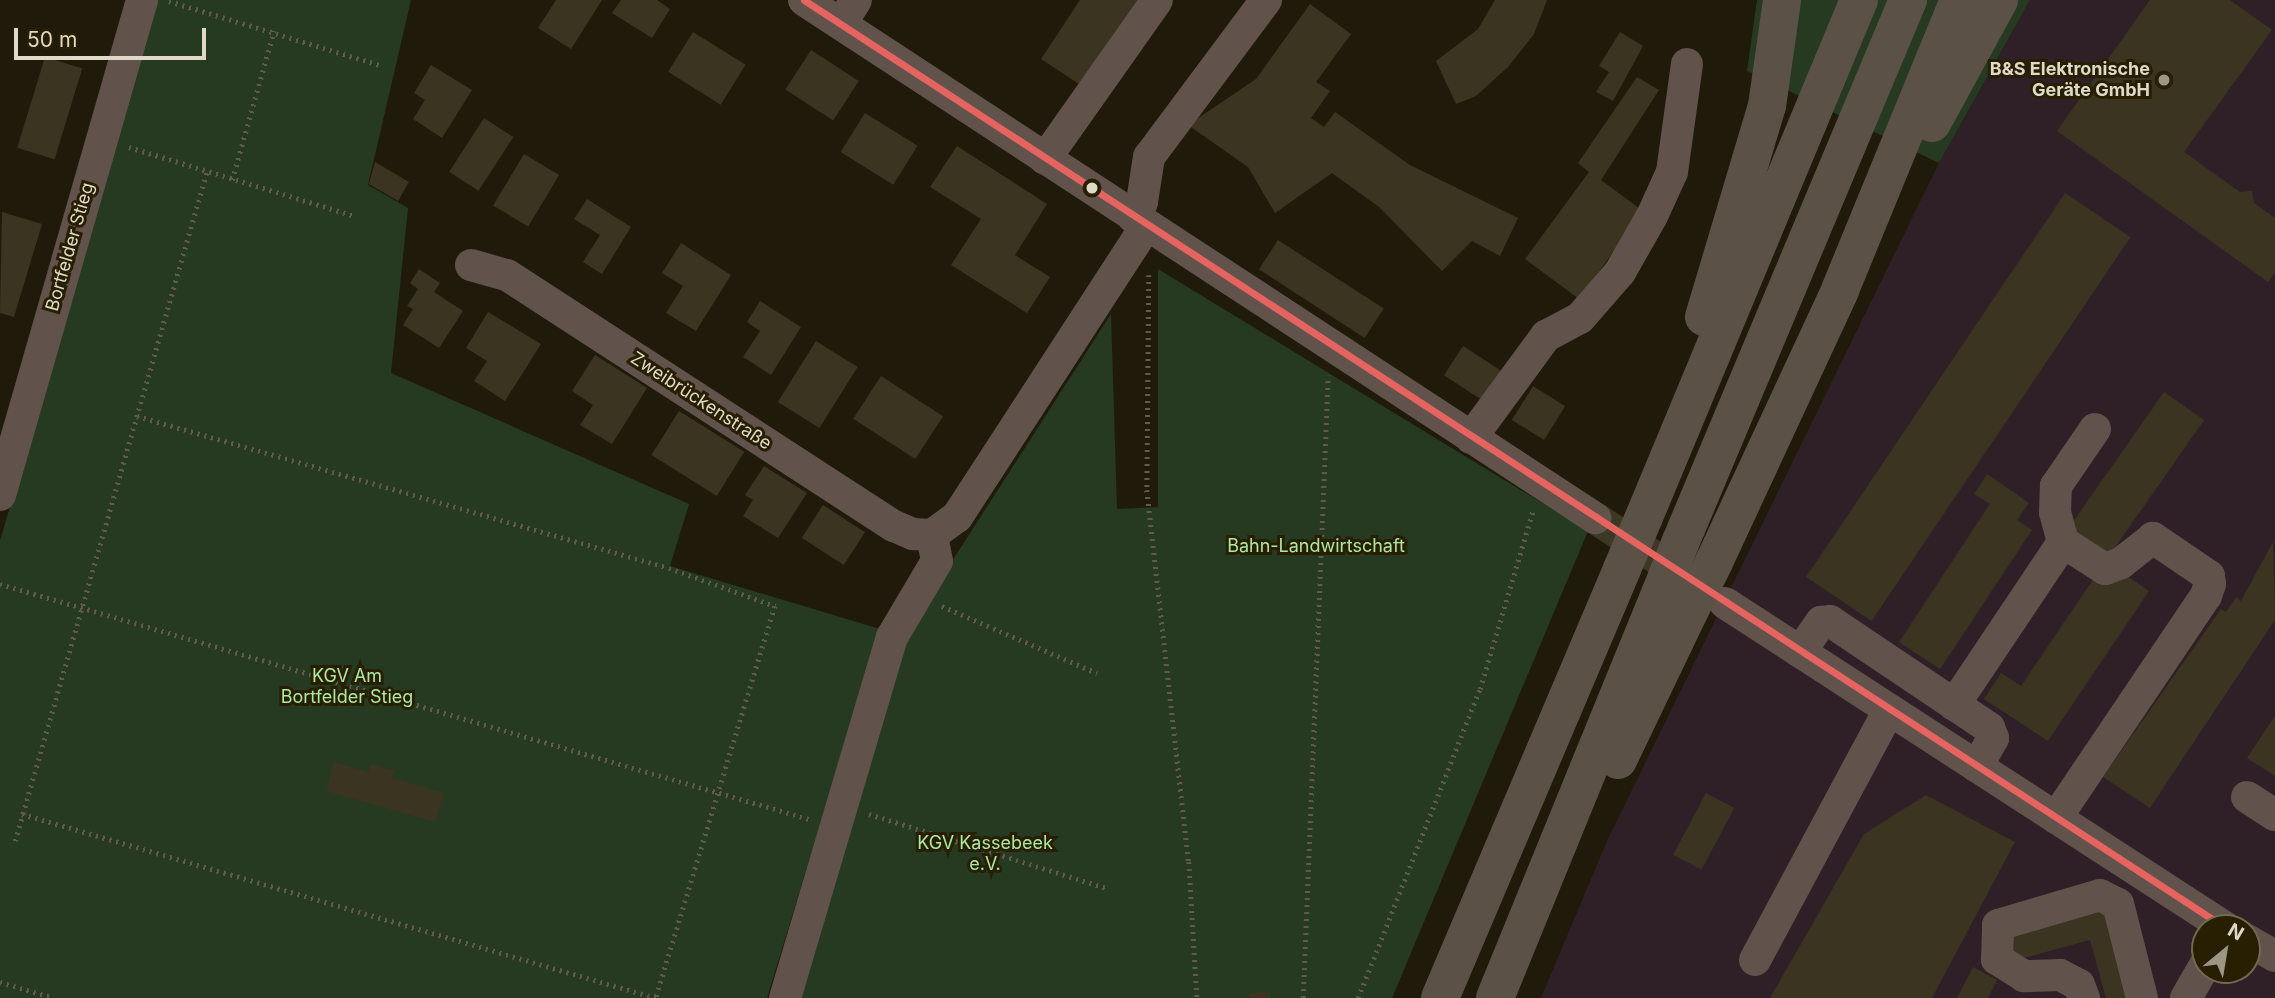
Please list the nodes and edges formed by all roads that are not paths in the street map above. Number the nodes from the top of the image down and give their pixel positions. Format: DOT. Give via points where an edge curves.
graph roads {
  1 [pos="142,0"];
  2 [pos="804,0"];
  3 [pos="1157,0"];
  4 [pos="1266,0"];
  5 [pos="1783,0"];
  6 [pos="1858,0"];
  7 [pos="1908,0"];
  8 [pos="1959,0"];
  9 [pos="1999,0"];
  10 [pos="848,12"];
  11 [pos="1686,64"];
  12 [pos="1045,159"];
  13 [pos="1139,221"];
  14 [pos="471,265"];
  15 [pos="1840,290"];
  16 [pos="2095,429"];
  17 [pos="1471,438"];
  18 [pos="0,495"];
  19 [pos="1644,517"];
  20 [pos="1595,518"];
  21 [pos="932,535"];
  22 [pos="2063,542"];
  23 [pos="1674,603"];
  24 [pos="1725,603"];
  25 [pos="1800,652"];
  26 [pos="1955,705"];
  27 [pos="1889,710"];
  28 [pos="1977,767"];
  29 [pos="2247,797"];
  30 [pos="2275,815"];
  31 [pos="2056,818"];
  32 [pos="2204,914"];
  33 [pos="1755,960"];
  34 [pos="785,998"];
  35 [pos="1440,998"];
  36 [pos="1495,998"];
  37 [pos="1502,998"];
  38 [pos="2084,998"];
  39 [pos="2141,998"];
  1 -- 18 [label="street, Bortfelder Stieg"];
  2 -- 10 [label="street"];
  3 -- 12 [label="street"];
  4 -- 13 [label="street" via="1149,157"];
  5 -- 19 [label="highway" via="1767,106"];
  6 -- 19 [label="highway"];
  7 -- 23 [label="highway, bridge" via="1681,541"];
  8 -- 15 [label="highway"];
  9 -- 15 [label="highway"];
  10 -- 12 [label="street"];
  11 -- 17 [label="street" via="1672,172 1620,272 1580,318 1546,336"];
  12 -- 13 [label="street"];
  13 -- 17 [label="street"];
  13 -- 21 [label="street" via="957,517"];
  14 -- 21 [label="street, Zweibrückenstraße" via="508,275 894,526"];
  15 -- 23 [label="highway, bridge" via="1713,562"];
  16 -- 22 [label="street" via="2056,486 2055,512"];
  17 -- 20 [label="street"];
  19 -- 35 [label="highway, bridge"];
  21 -- 34 [label="street" via="937,561 892,637"];
  22 -- 26 [label="street"];
  22 -- 31 [label="street" via="2105,569 2121,563 2153,538 2209,576 2210,584"];
  23 -- 36 [label="highway"];
  23 -- 37 [label="highway"];
  24 -- 25 [label="street"];
  25 -- 26 [label="street" via="1821,622 1830,621"];
  25 -- 27 [label="street"];
  26 -- 28 [label="street" via="1989,728 1993,738"];
  27 -- 28 [label="street"];
  27 -- 33 [label="street"];
  28 -- 31 [label="street"];
  29 -- 30 [label="street"];
  31 -- 32 [label="street"];
  38 -- 39 [label="street" via="2079,985 2060,975 2024,976 1997,958 1998,925 2100,895 2118,904"];
}
